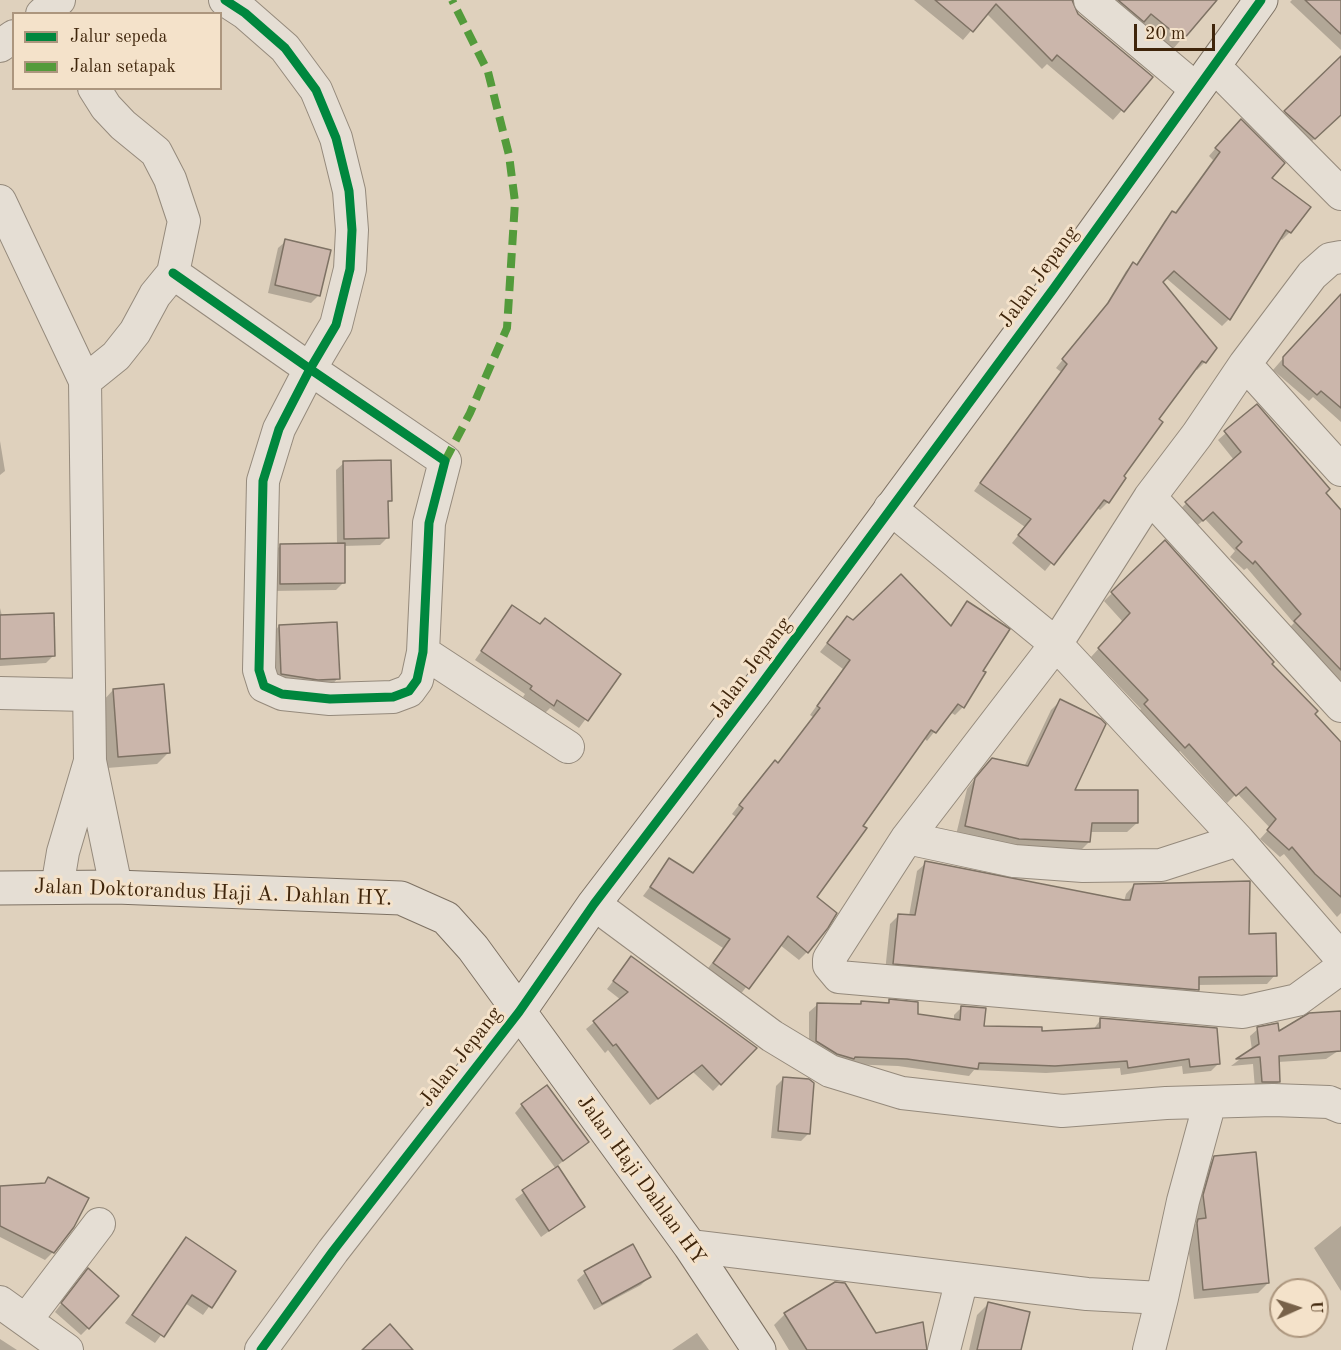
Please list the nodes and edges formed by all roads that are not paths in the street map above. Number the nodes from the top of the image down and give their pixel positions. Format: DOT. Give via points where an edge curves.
graph roads {
  1 [pos="59,0"];
  2 [pos="225,0"];
  3 [pos="1090,0"];
  4 [pos="1261,0"];
  5 [pos="44,12"];
  6 [pos="1205,77"];
  7 [pos="95,90"];
  8 [pos="1341,194"];
  9 [pos="0,201"];
  10 [pos="1341,257"];
  11 [pos="172,273"];
  12 [pos="1245,364"];
  13 [pos="310,369"];
  14 [pos="85,381"];
  15 [pos="1341,470"];
  16 [pos="1150,498"];
  17 [pos="890,508"];
  18 [pos="1056,644"];
  19 [pos="423,652"];
  20 [pos="0,693"];
  21 [pos="87,695"];
  22 [pos="1341,706"];
  23 [pos="568,747"];
  24 [pos="90,760"];
  25 [pos="907,838"];
  26 [pos="1238,840"];
  27 [pos="116,887"];
  28 [pos="0,888"];
  29 [pos="57,888"];
  30 [pos="594,904"];
  31 [pos="1341,958"];
  32 [pos="1341,968"];
  33 [pos="519,1012"];
  34 [pos="1210,1102"];
  35 [pos="1341,1107"];
  36 [pos="99,1224"];
  37 [pos="690,1246"];
  38 [pos="962,1279"];
  39 [pos="1162,1298"];
  40 [pos="0,1302"];
  41 [pos="26,1320"];
  42 [pos="67,1350"];
  43 [pos="261,1350"];
  44 [pos="759,1350"];
  45 [pos="944,1350"];
  46 [pos="1149,1350"];
  1 -- 5 [label="street"];
  2 -- 13 [label="street" via="285,48 316,90 336,138 349,191 350,269 336,324"];
  3 -- 6 [label="street"];
  4 -- 6 [label="street, Jalan Jepang"];
  6 -- 8 [label="street"];
  6 -- 17 [label="street, Jalan Jepang"];
  7 -- 11 [label="street" via="114,116 156,152 170,179 184,221"];
  9 -- 14 [label="street"];
  10 -- 12 [label="street" via="1330,259 1312,275"];
  11 -- 13 [label="street"];
  11 -- 14 [label="street" via="116,356"];
  12 -- 15 [label="street"];
  12 -- 16 [label="street"];
  13 -- 19 [label="street" via="446,461 429,523"];
  13 -- 19 [label="street" via="279,429 263,481 257,648 264,686 282,694 330,699 393,697 408,691 417,680"];
  14 -- 21 [label="street"];
  16 -- 18 [label="street"];
  16 -- 22 [label="street"];
  17 -- 18 [label="street"];
  17 -- 30 [label="street, Jalan Jepang"];
  18 -- 25 [label="street"];
  18 -- 26 [label="street"];
  19 -- 23 [label="street"];
  20 -- 21 [label="street"];
  21 -- 24 [label="street"];
  24 -- 27 [label="street"];
  24 -- 29 [label="street" via="63,852"];
  25 -- 26 [label="street" via="1014,861 1083,866 1161,865"];
  25 -- 32 [label="street" via="829,959 838,977 1243,1012 1297,1000"];
  26 -- 31 [label="street"];
  27 -- 29 [label="street, Jalan Doktorandus Haji A. Dahlan HY."];
  27 -- 33 [label="street, Jalan Doktorandus Haji A. Dahlan HY." via="401,898 447,918"];
  28 -- 29 [label="street, Jalan Doktorandus Haji A. Dahlan HY."];
  30 -- 33 [label="street, Jalan Jepang"];
  30 -- 34 [label="street" via="772,1036 841,1074 902,1093 1062,1111"];
  33 -- 37 [label="street, Jalan Haji Dahlan HY"];
  33 -- 43 [label="street, Jalan Jepang"];
  34 -- 35 [label="street" via="1329,1102"];
  34 -- 39 [label="street"];
  36 -- 41 [label="street"];
  37 -- 38 [label="street"];
  37 -- 44 [label="street, Jalan Haji Dahlan HY"];
  38 -- 39 [label="street" via="1087,1294"];
  38 -- 45 [label="street"];
  39 -- 46 [label="street"];
  40 -- 41 [label="street"];
  41 -- 42 [label="street"];
}
